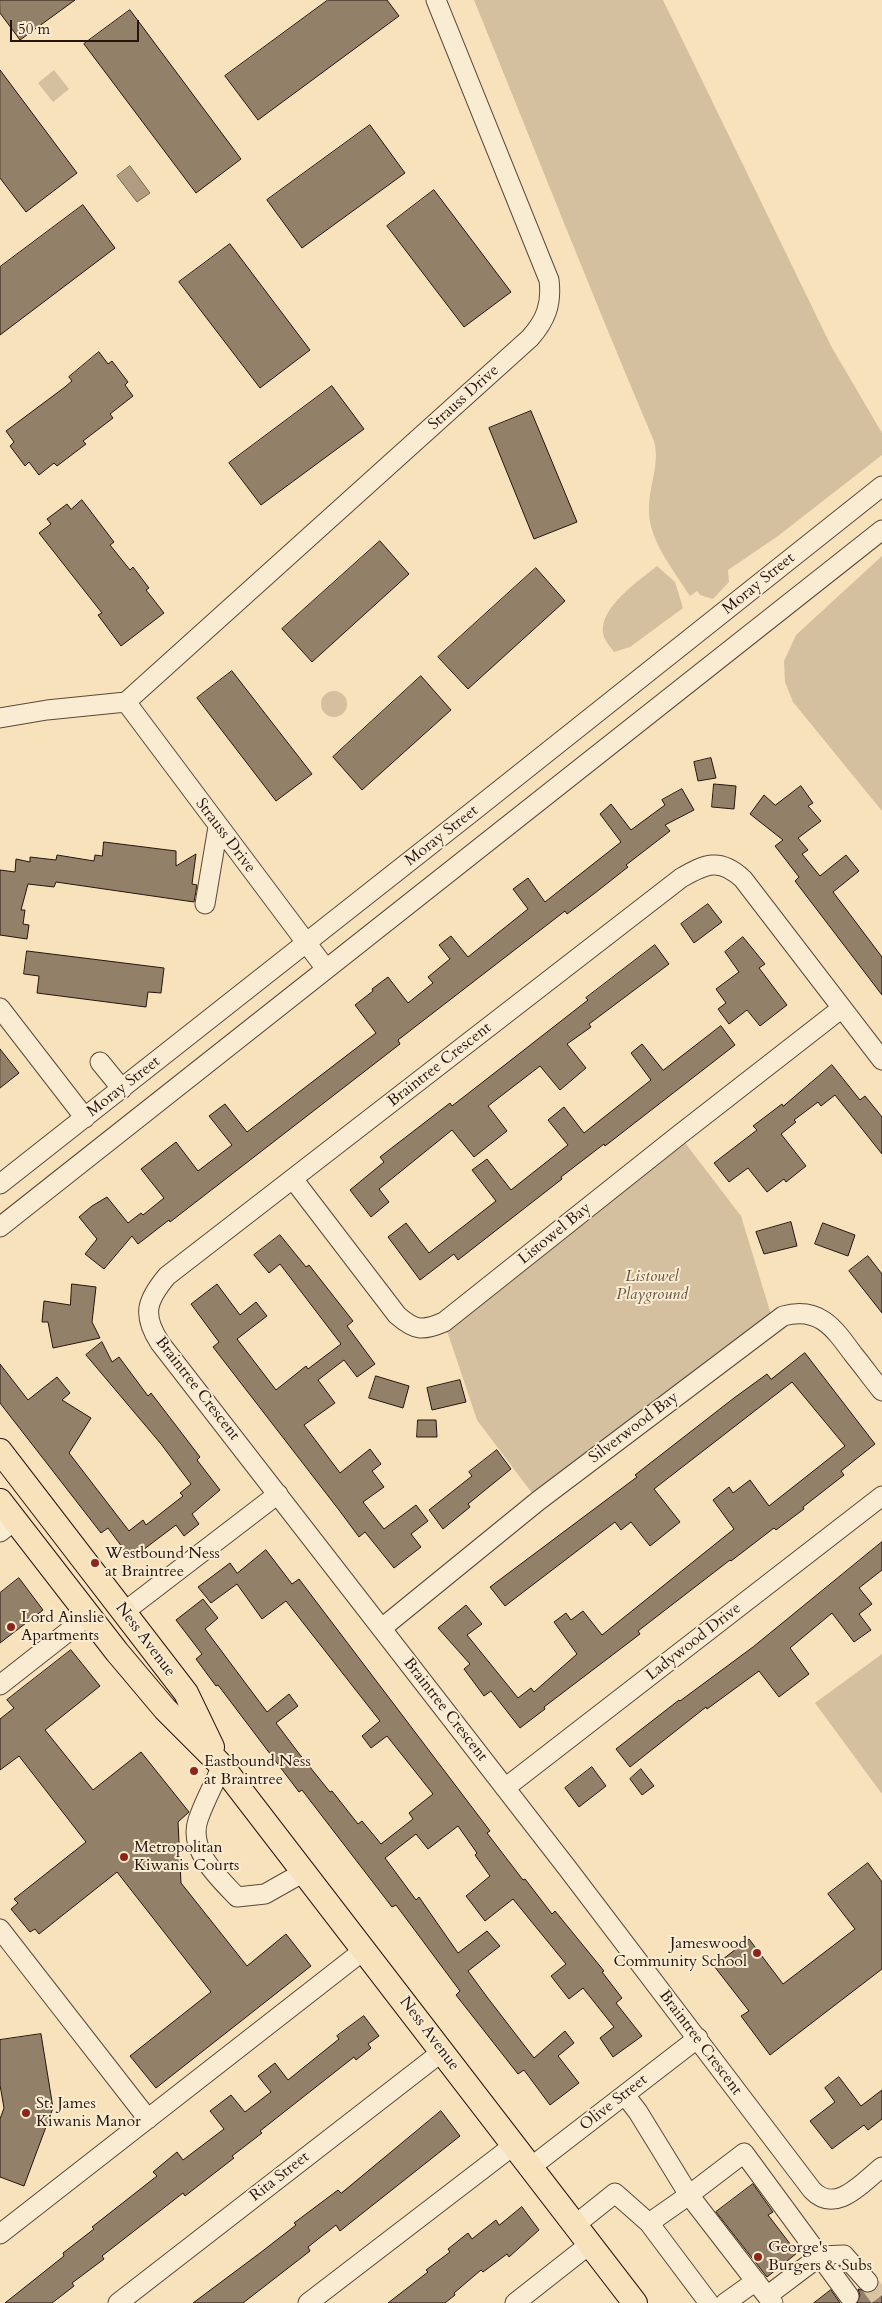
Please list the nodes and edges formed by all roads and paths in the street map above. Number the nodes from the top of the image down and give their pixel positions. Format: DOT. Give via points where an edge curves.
graph roads {
  1 [pos="436,0"];
  2 [pos="882,486"];
  3 [pos="882,530"];
  4 [pos="126,702"];
  5 [pos="0,718"];
  6 [pos="218,827"];
  7 [pos="205,904"];
  8 [pos="306,943"];
  9 [pos="326,969"];
  10 [pos="0,1008"];
  11 [pos="842,1008"];
  12 [pos="882,1060"];
  13 [pos="100,1062"];
  14 [pos="122,1089"];
  15 [pos="85,1118"];
  16 [pos="292,1180"];
  17 [pos="0,1184"];
  18 [pos="0,1227"];
  19 [pos="882,1391"];
  20 [pos="0,1451"];
  21 [pos="278,1494"];
  22 [pos="882,1496"];
  23 [pos="0,1501"];
  24 [pos="7,1526"];
  25 [pos="124,1612"];
  26 [pos="88,1616"];
  27 [pos="382,1628"];
  28 [pos="0,1685"];
  29 [pos="222,1766"];
  30 [pos="505,1788"];
  31 [pos="304,1872"];
  32 [pos="0,1929"];
  33 [pos="364,1950"];
  34 [pos="698,2038"];
  35 [pos="443,2051"];
  36 [pos="624,2095"];
  37 [pos="148,2119"];
  38 [pos="514,2145"];
  39 [pos="531,2167"];
  40 [pos="882,2167"];
  41 [pos="689,2195"];
  42 [pos="649,2223"];
  43 [pos="575,2225"];
  44 [pos="0,2234"];
  45 [pos="590,2244"];
  46 [pos="820,2256"];
  47 [pos="756,2281"];
  48 [pos="868,2282"];
  49 [pos="849,2296"];
  50 [pos="771,2301"];
  51 [pos="118,2303"];
  52 [pos="308,2303"];
  53 [pos="515,2303"];
  54 [pos="635,2303"];
  55 [pos="709,2303"];
  56 [pos="725,2303"];
  1 -- 4 [label="street, Strauss Drive" via="549,280 547,314 530,338"];
  2 -- 8 [label="street, Moray Street"];
  3 -- 9 [label="street, Moray Street"];
  4 -- 5 [label="street"];
  4 -- 6 [label="street, Strauss Drive"];
  6 -- 7 [label="street"];
  6 -- 8 [label="street, Strauss Drive"];
  8 -- 9 [label="street, Strauss Drive"];
  8 -- 14 [label="street, Moray Street"];
  9 -- 18 [label="street, Moray Street"];
  10 -- 15 [label="street"];
  11 -- 12 [label="street, Braintree Crescent"];
  11 -- 16 [label="street, Braintree Crescent" via="743,880 726,867 707,865 680,878"];
  11 -- 16 [label="street, Listowel Bay" via="444,1322 432,1327 410,1326 397,1315"];
  13 -- 14 [label="street"];
  14 -- 15 [label="street, Moray Street"];
  15 -- 17 [label="street, Moray Street"];
  16 -- 21 [label="street, Braintree Crescent" via="167,1276 152,1295 148,1314 149,1324 160,1343"];
  19 -- 27 [label="street, Silverwood Bay" via="830,1324 804,1314 783,1316 538,1501"];
  20 -- 25 [label="main road, Ness Avenue"];
  21 -- 25 [label="street"];
  21 -- 27 [label="street, Braintree Crescent"];
  22 -- 30 [label="street, Ladywood Drive"];
  23 -- 24 [label="main road, Ness Avenue"];
  24 -- 26 [label="main road, Ness Avenue"];
  25 -- 29 [label="main road, Ness Avenue" via="186,1693"];
  26 -- 28 [label="street"];
  26 -- 29 [label="main road, Ness Avenue" via="166,1709"];
  27 -- 30 [label="street, Braintree Crescent"];
  29 -- 31 [label="main road, Ness Avenue"];
  29 -- 31 [label="street" via="198,1822 196,1840 211,1870 237,1897 265,1894"];
  30 -- 34 [label="street, Braintree Crescent"];
  31 -- 33 [label="main road, Ness Avenue"];
  32 -- 37 [label="street"];
  33 -- 35 [label="main road, Ness Avenue"];
  33 -- 37 [label="street"];
  34 -- 36 [label="street, Olive Street"];
  34 -- 40 [label="street, Braintree Crescent" via="812,2190 822,2198 842,2198"];
  35 -- 38 [label="main road, Ness Avenue"];
  35 -- 51 [label="street, Rita Street"];
  36 -- 39 [label="street, Olive Street"];
  36 -- 41 [label="street"];
  37 -- 44 [label="street"];
  38 -- 39 [label="main road, Ness Avenue"];
  38 -- 52 [label="street"];
  39 -- 43 [label="main road, Ness Avenue"];
  41 -- 42 [label="street"];
  41 -- 46 [label="street" via="744,2153"];
  41 -- 47 [label="street"];
  42 -- 43 [label="street" via="615,2193"];
  42 -- 55 [label="street"];
  43 -- 45 [label="main road, Ness Avenue"];
  45 -- 53 [label="street"];
  45 -- 54 [label="main road, Ness Avenue"];
  46 -- 48 [label="street" via="844,2255"];
  46 -- 49 [label="street"];
  46 -- 50 [label="street"];
  47 -- 50 [label="street"];
  47 -- 56 [label="street"];
}
